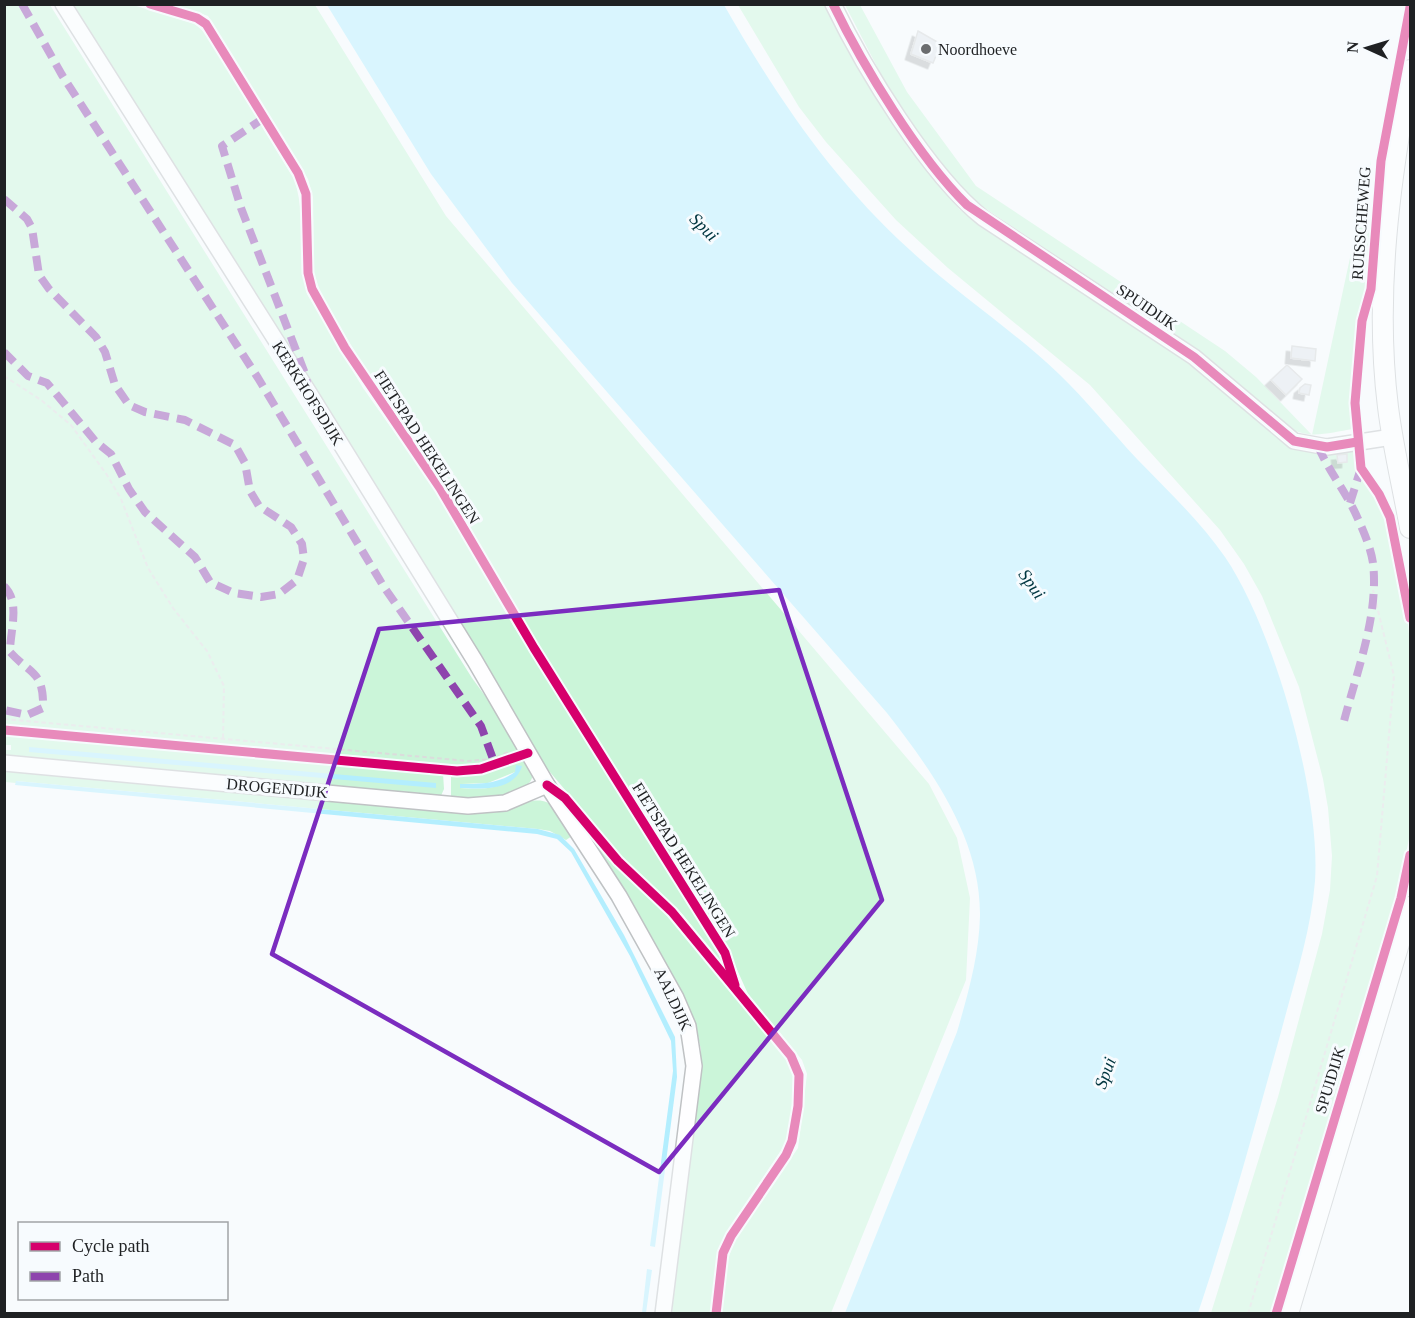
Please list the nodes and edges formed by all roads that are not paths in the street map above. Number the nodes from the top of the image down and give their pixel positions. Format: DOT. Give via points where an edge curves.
graph roads {
  1 [pos="63,4"];
  2 [pos="833,4"];
  3 [pos="1410,70"];
  4 [pos="1392,437"];
  5 [pos="1410,528"];
  6 [pos="4,763"];
  7 [pos="547,785"];
  8 [pos="1410,907"];
  9 [pos="663,1314"];
  10 [pos="1288,1314"];
  1 -- 7 [label="street, KERKHOFSDIJK" via="308,391"];
  2 -- 4 [label="street, SPUIDIJK" via="849,38 907,129 953,191 983,218 1194,357 1294,441 1327,447"];
  3 -- 4 [label="main road, RUISSCHEWEG" via="1386,234 1385,363"];
  4 -- 5 [label="main road"];
  6 -- 7 [label="street, DROGENDIJK" via="468,806 505,803"];
  7 -- 9 [label="street, AALDIJK" via="619,896 676,998 693,1047 694,1066"];
  8 -- 10 [label="main road, SPUIDIJK"];
}
